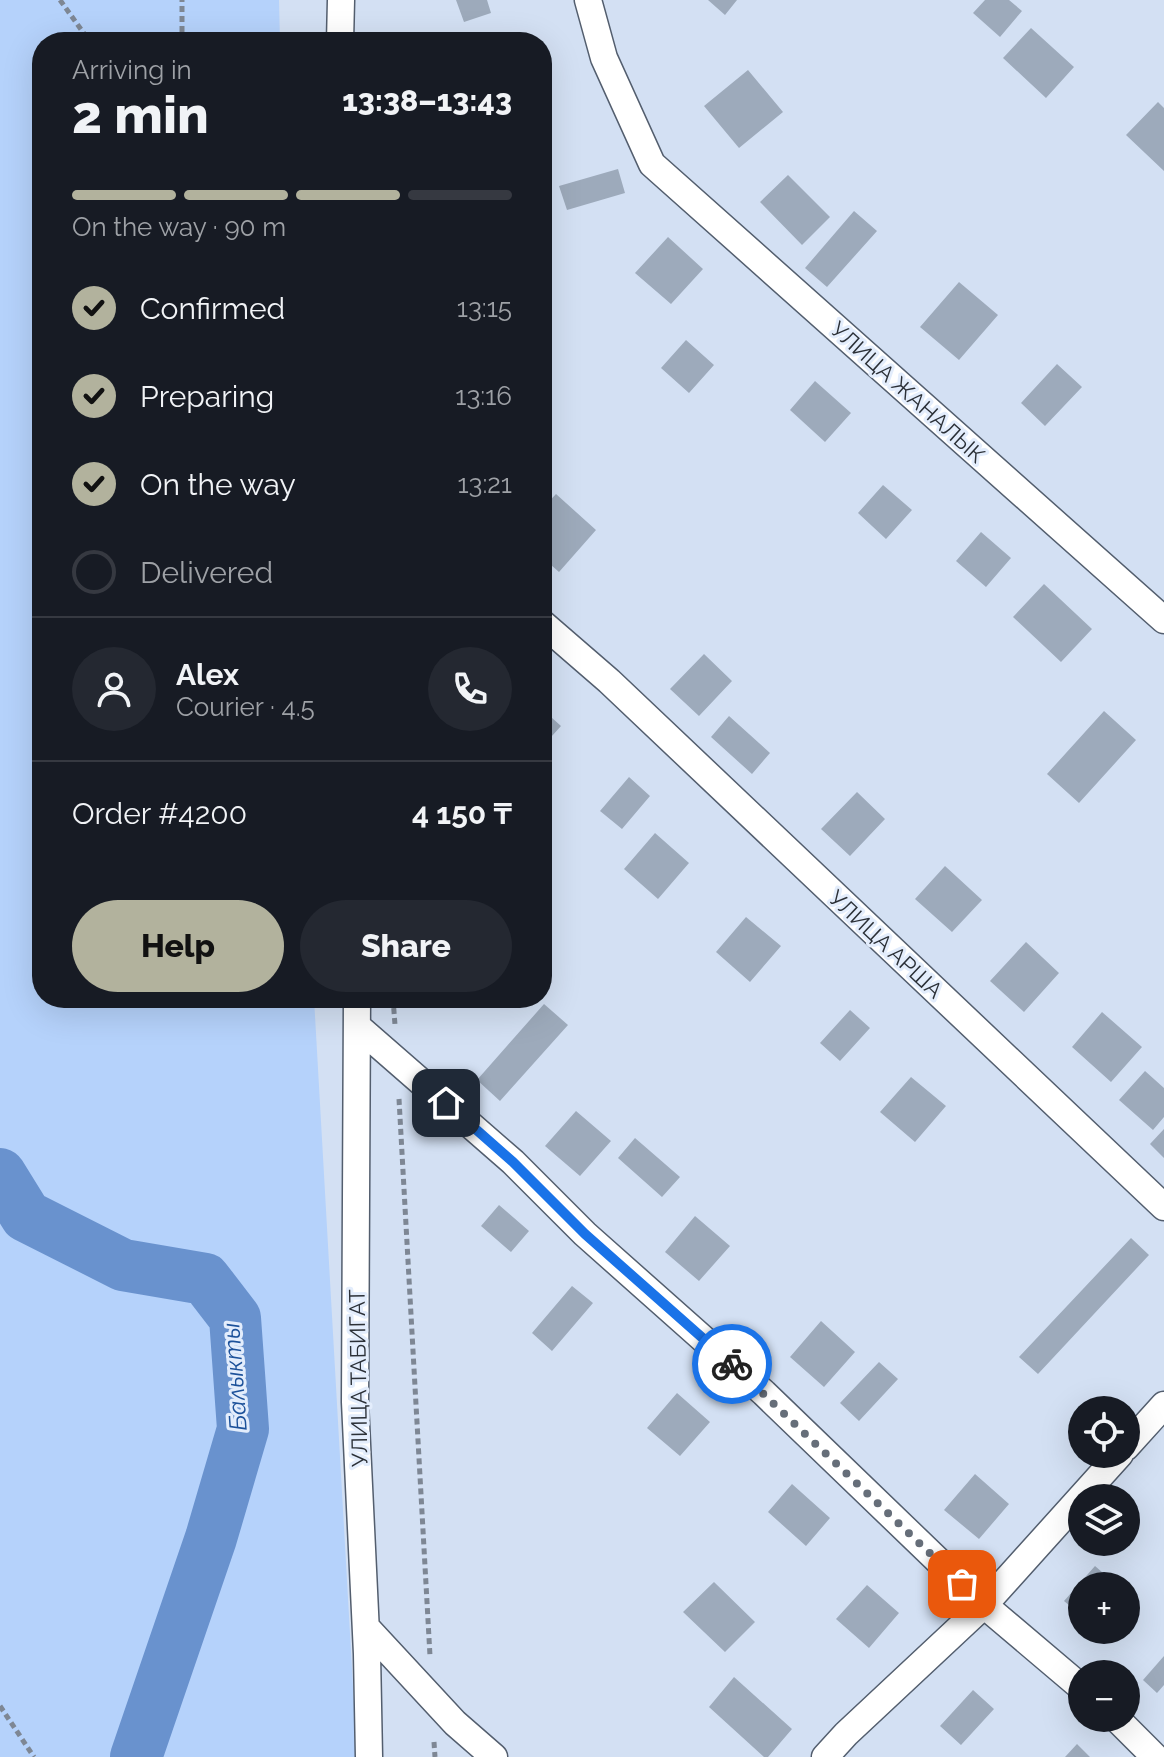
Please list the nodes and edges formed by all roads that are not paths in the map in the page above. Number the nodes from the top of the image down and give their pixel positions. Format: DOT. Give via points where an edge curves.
graph roads {
  1 [pos="341,0"];
  2 [pos="588,0"];
  3 [pos="340,32"];
  4 [pos="1164,620"];
  5 [pos="552,632"];
  6 [pos="357,1008"];
  7 [pos="357,1026"];
  8 [pos="1164,1207"];
  9 [pos="1164,1405"];
  10 [pos="1140,1432"];
  11 [pos="1107,1468"];
  12 [pos="984,1605"];
  13 [pos="366,1627"];
  14 [pos="1068,1676"];
  15 [pos="1130,1732"];
  16 [pos="369,1757"];
  17 [pos="494,1757"];
  18 [pos="825,1757"];
  19 [pos="1155,1757"];
  1 -- 3 [label="street"];
  2 -- 4 [label="street, УЛИЦА ЖАНАЛЫК" via="604,58 652,164"];
  5 -- 8 [label="street, УЛИЦА АРША"];
  6 -- 7 [label="street, УЛИЦА ТАБИГАТ"];
  7 -- 12 [label="street" via="764,1393"];
  7 -- 13 [label="street, УЛИЦА ТАБИГАТ" via="355,1402"];
  9 -- 10 [label="street"];
  11 -- 12 [label="street"];
  12 -- 14 [label="street"];
  12 -- 18 [label="street"];
  13 -- 16 [label="street, УЛИЦА ТАБИГАТ"];
  13 -- 17 [label="street"];
  15 -- 19 [label="street"];
}
